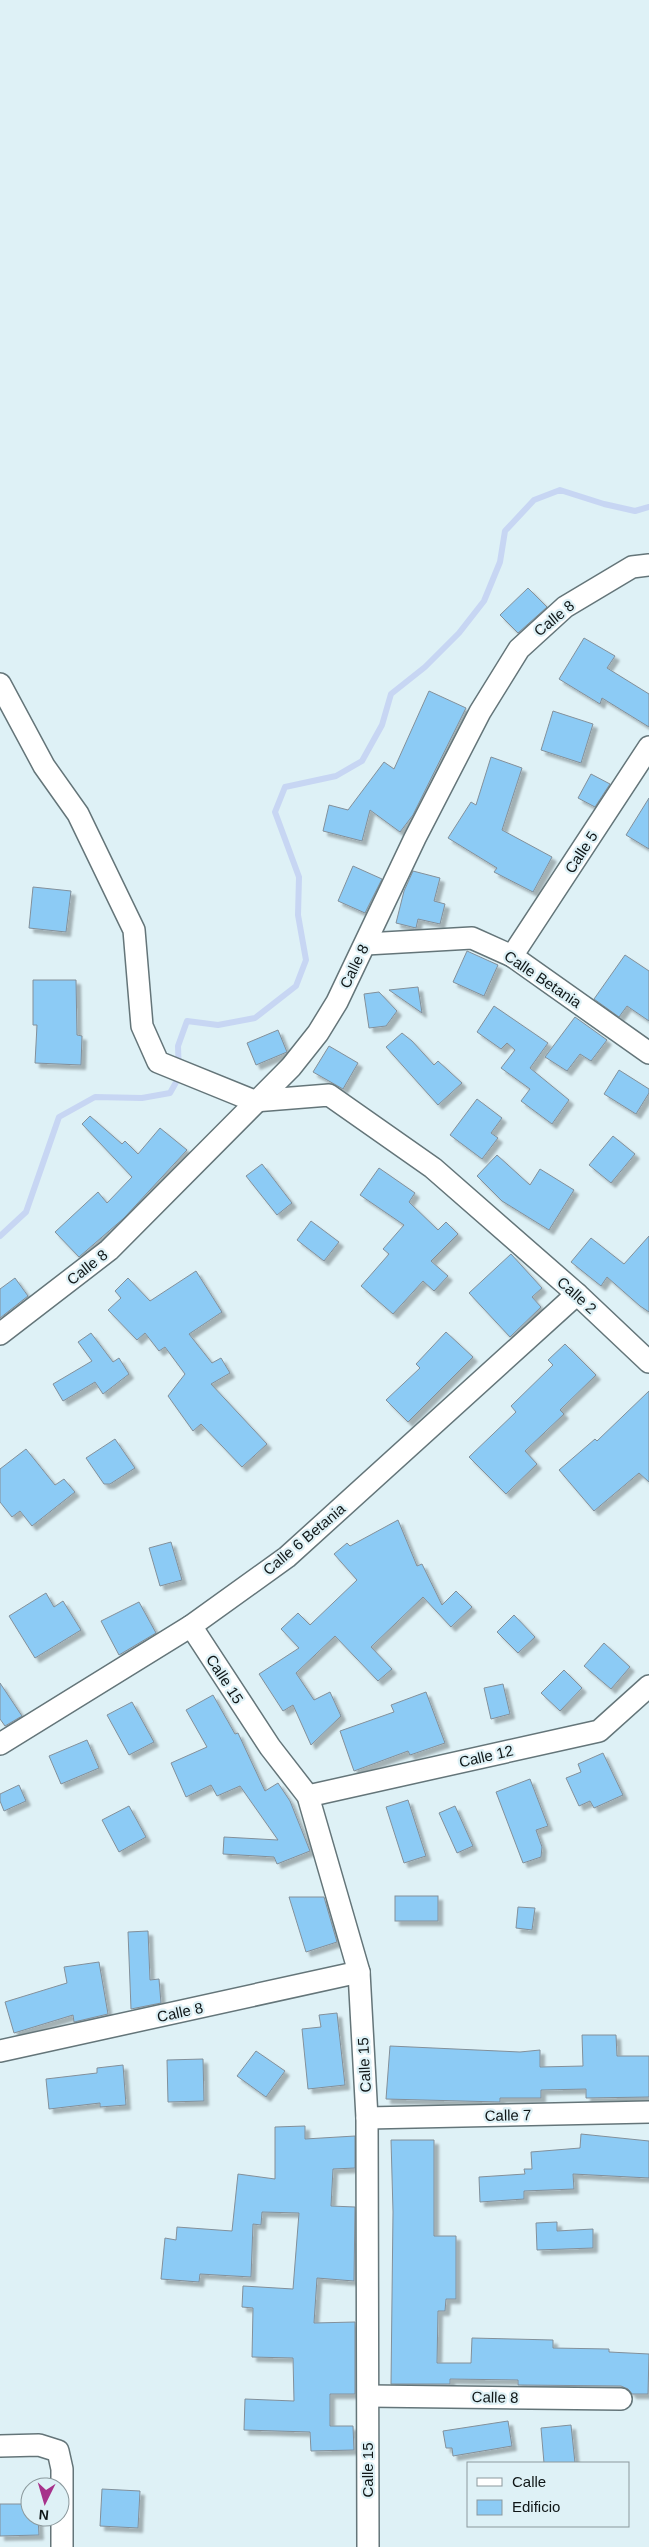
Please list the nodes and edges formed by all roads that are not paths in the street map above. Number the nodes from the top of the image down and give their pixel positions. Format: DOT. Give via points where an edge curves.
graph roads {
  1 [pos="649,565"];
  2 [pos="0,684"];
  3 [pos="649,747"];
  4 [pos="366,944"];
  5 [pos="512,956"];
  6 [pos="649,1053"];
  7 [pos="254,1101"];
  8 [pos="577,1294"];
  9 [pos="0,1334"];
  10 [pos="649,1362"];
  11 [pos="191,1626"];
  12 [pos="649,1686"];
  13 [pos="0,1744"];
  14 [pos="308,1796"];
  15 [pos="359,1972"];
  16 [pos="0,2051"];
  17 [pos="649,2112"];
  18 [pos="368,2118"];
  19 [pos="369,2396"];
  20 [pos="621,2399"];
  21 [pos="0,2446"];
  22 [pos="62,2547"];
  23 [pos="368,2547"];
  1 -- 4 [label="street, Calle 8" via="632,567 565,607 518,649 480,712 415,838"];
  2 -- 7 [label="street" via="44,766 78,814 134,930 142,1026 158,1062"];
  3 -- 5 [label="street, Calle 5"];
  4 -- 5 [label="street, Calle Betania" via="472,938"];
  4 -- 7 [label="street, Calle 8" via="318,1033 291,1067"];
  5 -- 6 [label="street, Calle Betania"];
  7 -- 8 [label="street, Calle 2" via="328,1095 433,1168"];
  7 -- 9 [label="street, Calle 8" via="109,1250"];
  8 -- 10 [label="street, Calle 2"];
  8 -- 11 [label="street, Calle 6 Betania" via="287,1557"];
  11 -- 13 [label="street, Calle 6 Betania"];
  11 -- 14 [label="street, Calle 15" via="270,1747"];
  12 -- 14 [label="street, Calle 12" via="599,1731"];
  14 -- 15 [label="street, Calle 15"];
  15 -- 16 [label="street, Calle 8"];
  15 -- 18 [label="street, Calle 15"];
  17 -- 18 [label="street, Calle 7"];
  18 -- 19 [label="street, Calle 15"];
  19 -- 20 [label="street, Calle 8"];
  19 -- 23 [label="street, Calle 15" via="366,2439"];
  21 -- 22 [label="street" via="39,2444 58,2451 62,2469"];
}
